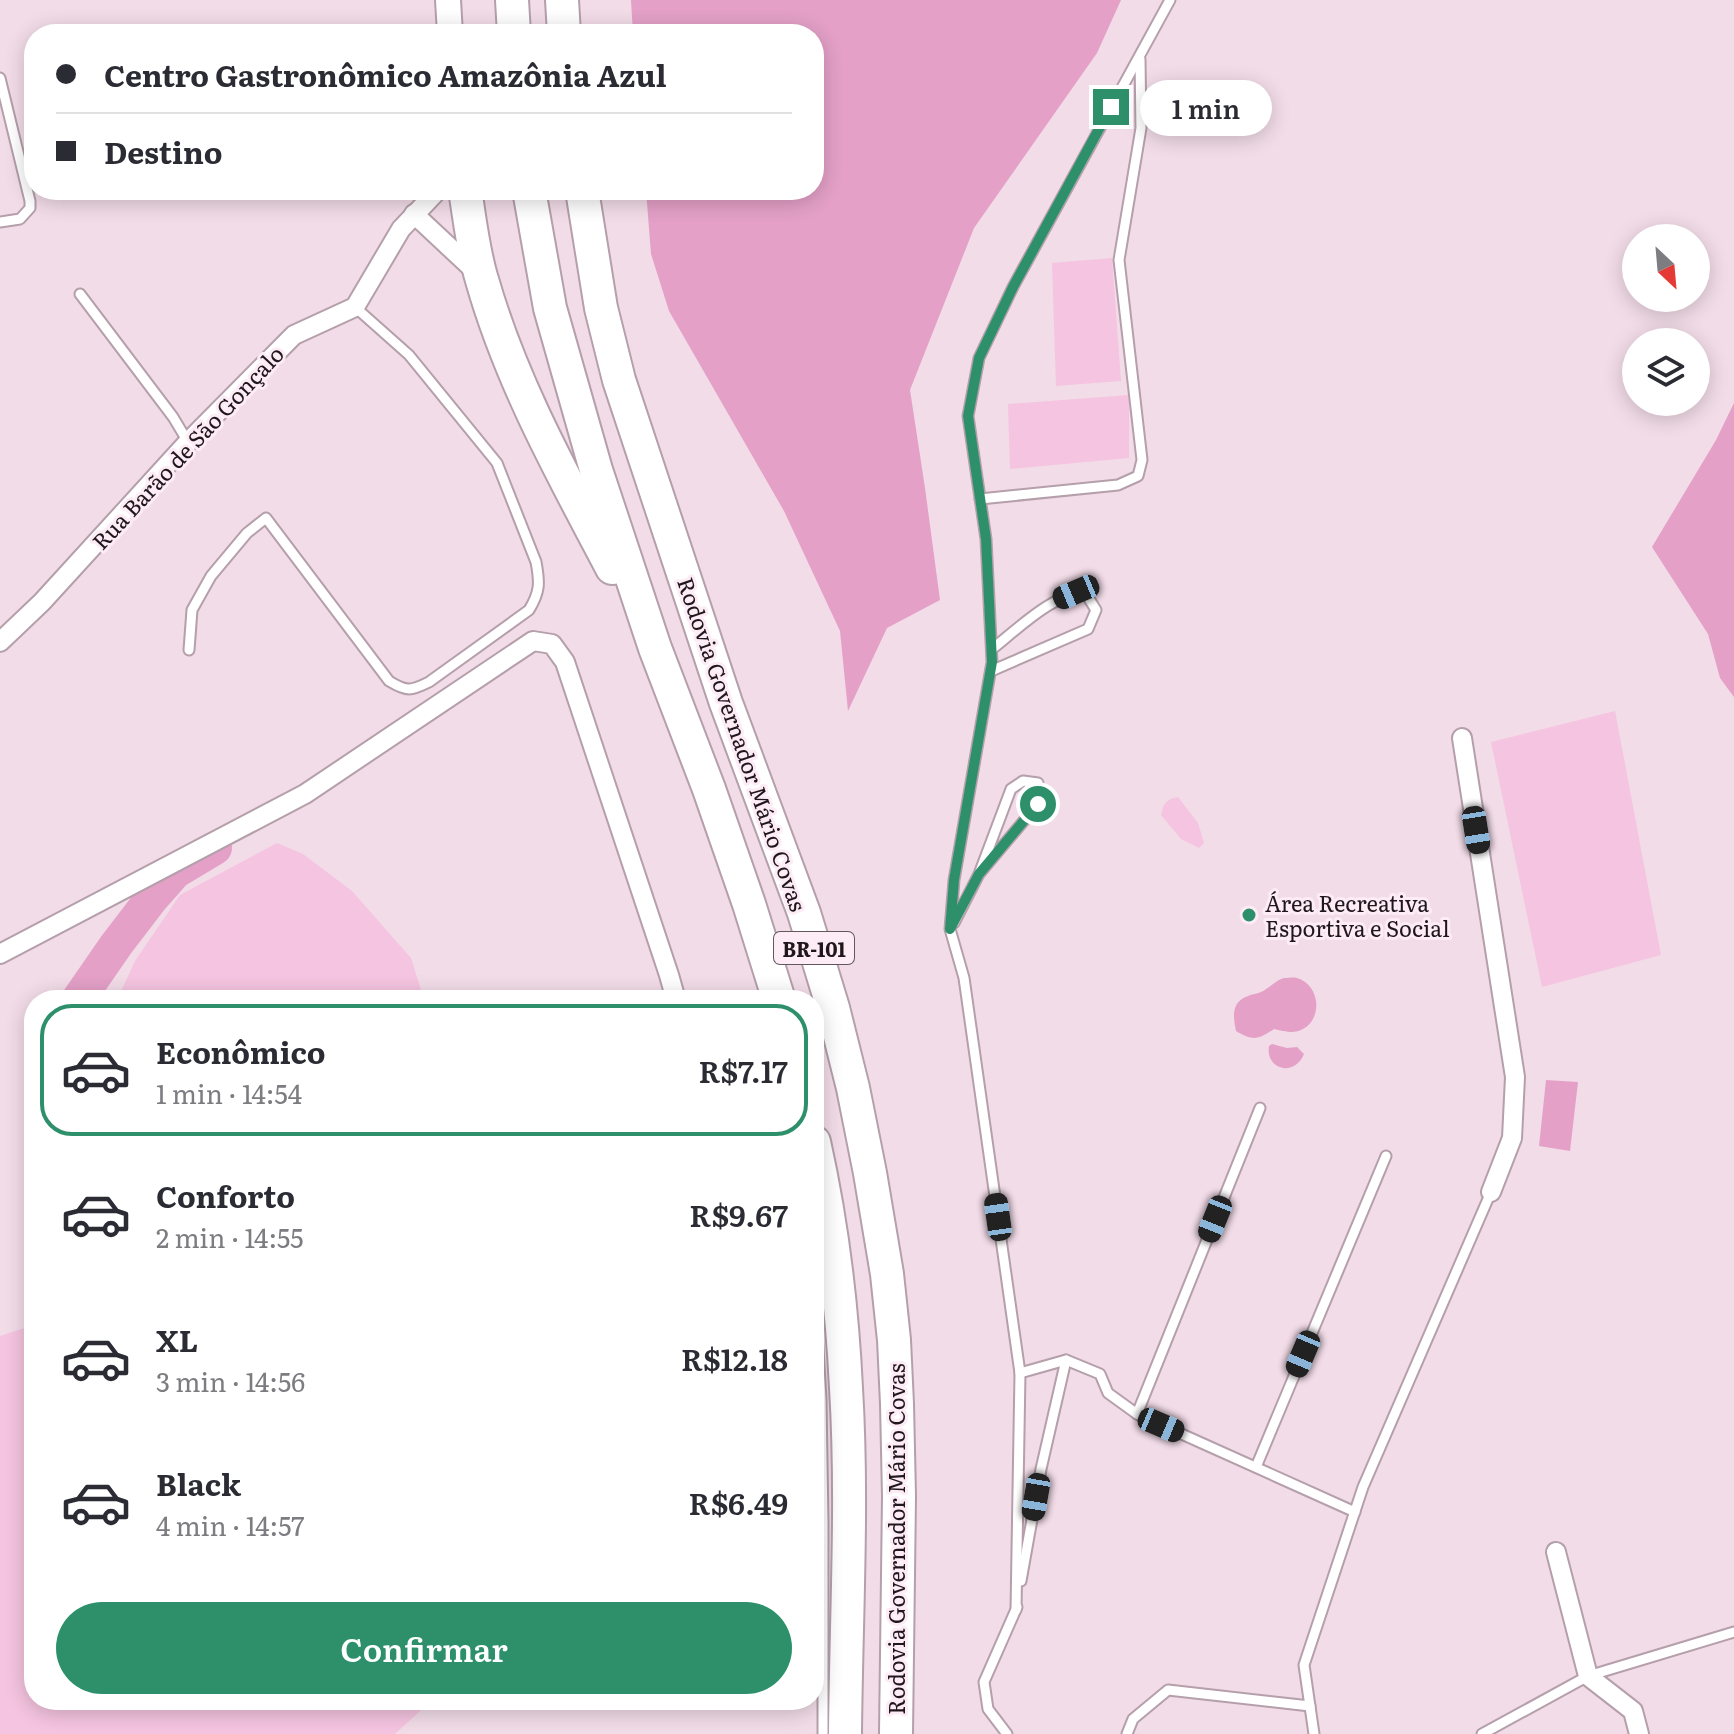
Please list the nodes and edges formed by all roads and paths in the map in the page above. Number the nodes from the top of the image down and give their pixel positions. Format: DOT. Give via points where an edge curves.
graph roads {
  1 [pos="448,0"];
  2 [pos="512,0"];
  3 [pos="562,0"];
  4 [pos="1170,0"];
  5 [pos="449,24"];
  6 [pos="513,24"];
  7 [pos="563,24"];
  8 [pos="1140,56"];
  9 [pos="0,78"];
  10 [pos="24,176"];
  11 [pos="30,200"];
  12 [pos="428,200"];
  13 [pos="467,200"];
  14 [pos="531,200"];
  15 [pos="584,200"];
  16 [pos="414,214"];
  17 [pos="0,222"];
  18 [pos="480,276"];
  19 [pos="80,294"];
  20 [pos="355,307"];
  21 [pos="188,442"];
  22 [pos="980,499"];
  23 [pos="0,642"];
  24 [pos="655,648"];
  25 [pos="992,649"];
  26 [pos="189,650"];
  27 [pos="991,671"];
  28 [pos="1462,738"];
  29 [pos="979,874"];
  30 [pos="950,929"];
  31 [pos="0,954"];
  32 [pos="673,990"];
  33 [pos="776,990"];
  34 [pos="1260,1108"];
  35 [pos="1386,1156"];
  36 [pos="824,1191"];
  37 [pos="1491,1192"];
  38 [pos="1066,1360"];
  39 [pos="1020,1373"];
  40 [pos="1137,1414"];
  41 [pos="1256,1467"];
  42 [pos="1355,1512"];
  43 [pos="1556,1552"];
  44 [pos="1016,1610"];
  45 [pos="1734,1632"];
  46 [pos="1588,1676"];
  47 [pos="1310,1706"];
  48 [pos="823,1710"];
  49 [pos="901,1725"];
  50 [pos="823,1734"];
  51 [pos="845,1734"];
  52 [pos="1007,1734"];
  53 [pos="1127,1734"];
  54 [pos="1314,1734"];
  55 [pos="1482,1734"];
  56 [pos="1639,1734"];
  1 -- 5 [label="main road"];
  2 -- 6 [label="highway"];
  3 -- 7 [label="highway"];
  4 -- 8 [label="lane"];
  8 -- 22 [label="lane" via="979,358 968,416"];
  8 -- 22 [label="lane" via="1141,128 1119,260 1142,460 1138,476 1118,485"];
  9 -- 10 [label="lane"];
  11 -- 17 [label="lane" via="20,219"];
  12 -- 16 [label="street"];
  13 -- 18 [label="highway"];
  14 -- 24 [label="highway, Rodovia Governador Mário Covas / BR-101" via="568,374"];
  15 -- 49 [label="highway, Rodovia Governador Mário Covas / BR-101" via="619,380 726,703 804,913 853,1088 894,1340"];
  16 -- 18 [label="street"];
  16 -- 20 [label="street"];
  18 -- 24 [label="highway" via="511,366"];
  19 -- 21 [label="lane"];
  20 -- 21 [label="street, Rua Barão de São Gonçalo" via="294,335"];
  20 -- 26 [label="lane" via="409,355 497,463 536,562 538,595 529,610 429,682 402,689 389,681 266,518 211,576 192,610"];
  21 -- 23 [label="street, Rua Barão de São Gonçalo"];
  22 -- 25 [label="lane"];
  24 -- 33 [label="highway, Rodovia Governador Mário Covas / BR-101"];
  25 -- 27 [label="lane"];
  25 -- 27 [label="lane" via="1053,601 1076,592 1086,594 1096,610 1088,629"];
  27 -- 30 [label="lane"];
  28 -- 37 [label="street" via="1515,1077 1512,1138"];
  29 -- 29 [label="lane" via="1038,804 1038,783 1023,781 1011,789"];
  29 -- 30 [label="lane"];
  30 -- 39 [label="lane" via="964,978"];
  31 -- 32 [label="street" via="305,794 533,641 552,644 565,662"];
  34 -- 40 [label="lane"];
  35 -- 41 [label="lane"];
  36 -- 51 [label="highway" via="846,1390"];
  37 -- 42 [label="lane"];
  38 -- 39 [label="lane"];
  38 -- 40 [label="lane" via="1100,1374 1108,1393"];
  38 -- 44 [label="lane"];
  39 -- 44 [label="lane"];
  40 -- 41 [label="lane"];
  41 -- 42 [label="lane"];
  42 -- 47 [label="lane" via="1304,1665"];
  43 -- 46 [label="street"];
  44 -- 52 [label="lane" via="984,1682 988,1709"];
  45 -- 46 [label="lane"];
  46 -- 55 [label="lane"];
  46 -- 56 [label="street" via="1633,1711"];
  47 -- 53 [label="lane" via="1168,1690 1133,1719"];
  47 -- 54 [label="lane"];
  48 -- 50 [label="lane"];
}
